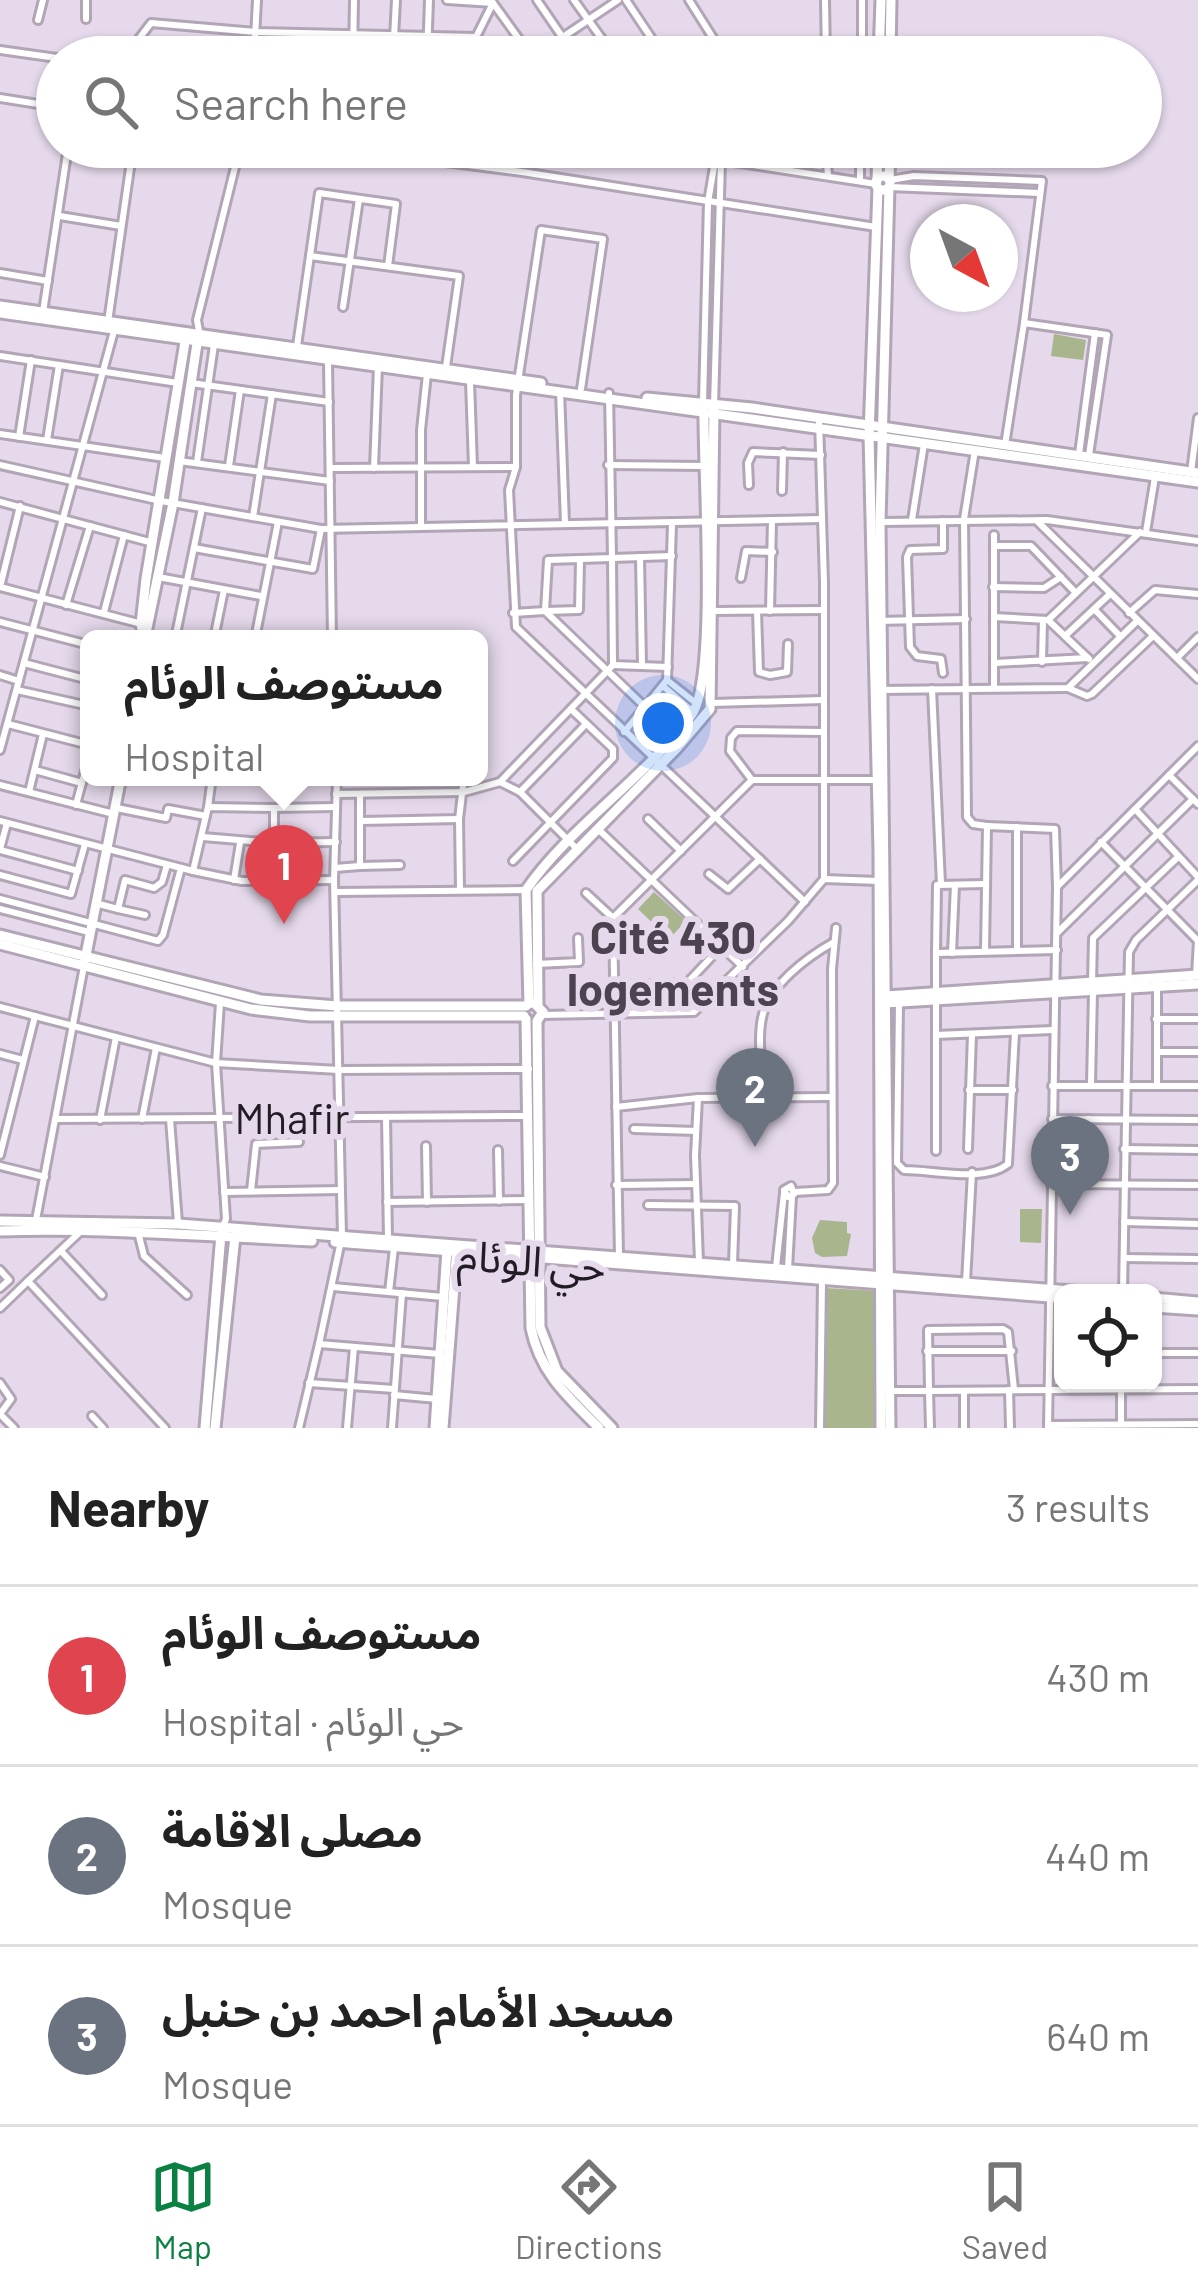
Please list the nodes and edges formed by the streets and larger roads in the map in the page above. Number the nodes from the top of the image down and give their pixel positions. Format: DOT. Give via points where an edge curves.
graph roads {
  1 [pos="43,0"];
  2 [pos="86,0"];
  3 [pos="257,0"];
  4 [pos="354,0"];
  5 [pos="396,0"];
  6 [pos="429,0"];
  7 [pos="447,0"];
  8 [pos="537,0"];
  9 [pos="574,0"];
  10 [pos="622,0"];
  11 [pos="689,0"];
  12 [pos="825,0"];
  13 [pos="862,0"];
  14 [pos="880,0"];
  15 [pos="891,0"];
  16 [pos="494,1"];
  17 [pos="38,20"];
  18 [pos="86,20"];
  19 [pos="587,20"];
  20 [pos="256,32"];
  21 [pos="354,34"];
  22 [pos="394,35"];
  23 [pos="141,36"];
  24 [pos="256,36"];
  25 [pos="428,36"];
  26 [pos="476,36"];
  27 [pos="518,36"];
  28 [pos="561,36"];
  29 [pos="563,36"];
  30 [pos="599,36"];
  31 [pos="649,36"];
  32 [pos="712,36"];
  33 [pos="826,36"];
  34 [pos="862,36"];
  35 [pos="879,36"];
  36 [pos="890,36"];
  37 [pos="0,50"];
  38 [pos="36,55"];
  39 [pos="0,98"];
  40 [pos="36,104"];
  41 [pos="65,168"];
  42 [pos="130,168"];
  43 [pos="235,168"];
  44 [pos="488,168"];
  45 [pos="714,168"];
  46 [pos="717,168"];
  47 [pos="777,168"];
  48 [pos="827,168"];
  49 [pos="860,168"];
  50 [pos="880,168"];
  51 [pos="887,168"];
  52 [pos="828,176"];
  53 [pos="860,181"];
  54 [pos="882,184"];
  55 [pos="359,199"];
  56 [pos="708,202"];
  57 [pos="719,203"];
  58 [pos="58,215"];
  59 [pos="121,226"];
  60 [pos="876,227"];
  61 [pos="310,256"];
  62 [pos="350,261"];
  63 [pos="388,266"];
  64 [pos="0,273"];
  65 [pos="48,281"];
  66 [pos="343,307"];
  67 [pos="44,312"];
  68 [pos="0,314"];
  69 [pos="1024,323"];
  70 [pos="112,326"];
  71 [pos="193,333"];
  72 [pos="214,345"];
  73 [pos="297,346"];
  74 [pos="328,355"];
  75 [pos="0,356"];
  76 [pos="31,361"];
  77 [pos="59,365"];
  78 [pos="378,366"];
  79 [pos="446,368"];
  80 [pos="428,369"];
  81 [pos="102,372"];
  82 [pos="470,379"];
  83 [pos="178,383"];
  84 [pos="191,383"];
  85 [pos="519,383"];
  86 [pos="208,386"];
  87 [pos="581,389"];
  88 [pos="240,390"];
  89 [pos="560,392"];
  90 [pos="272,394"];
  91 [pos="609,396"];
  92 [pos="329,402"];
  93 [pos="709,409"];
  94 [pos="1198,418"];
  95 [pos="819,423"];
  96 [pos="875,432"];
  97 [pos="0,434"];
  98 [pos="19,436"];
  99 [pos="47,440"];
  100 [pos="924,444"];
  101 [pos="82,446"];
  102 [pos="975,446"];
  103 [pos="1005,447"];
  104 [pos="783,452"];
  105 [pos="1196,454"];
  106 [pos="821,455"];
  107 [pos="1084,458"];
  108 [pos="173,460"];
  109 [pos="197,462"];
  110 [pos="0,465"];
  111 [pos="608,465"];
  112 [pos="229,466"];
  113 [pos="421,466"];
  114 [pos="704,466"];
  115 [pos="472,467"];
  116 [pos="516,467"];
  117 [pos="330,468"];
  118 [pos="374,468"];
  119 [pos="261,471"];
  120 [pos="1156,472"];
  121 [pos="1196,476"];
  122 [pos="330,481"];
  123 [pos="73,483"];
  124 [pos="749,485"];
  125 [pos="782,491"];
  126 [pos="0,502"];
  127 [pos="167,502"];
  128 [pos="20,506"];
  129 [pos="202,508"];
  130 [pos="62,517"];
  131 [pos="253,518"];
  132 [pos="822,519"];
  133 [pos="964,519"];
  134 [pos="772,520"];
  135 [pos="912,520"];
  136 [pos="1036,520"];
  137 [pos="278,521"];
  138 [pos="943,521"];
  139 [pos="710,522"];
  140 [pos="876,522"];
  141 [pos="510,524"];
  142 [pos="565,524"];
  143 [pos="612,524"];
  144 [pos="672,524"];
  145 [pos="90,526"];
  146 [pos="421,526"];
  147 [pos="321,529"];
  148 [pos="331,529"];
  149 [pos="1143,532"];
  150 [pos="124,535"];
  151 [pos="994,535"];
  152 [pos="1198,541"];
  153 [pos="153,543"];
  154 [pos="994,545"];
  155 [pos="194,548"];
  156 [pos="772,552"];
  157 [pos="672,556"];
  158 [pos="640,557"];
  159 [pos="612,558"];
  160 [pos="580,560"];
  161 [pos="269,561"];
  162 [pos="1094,577"];
  163 [pos="158,578"];
  164 [pos="740,578"];
  165 [pos="1061,578"];
  166 [pos="185,583"];
  167 [pos="0,587"];
  168 [pos="993,587"];
  169 [pos="224,590"];
  170 [pos="1076,593"];
  171 [pos="1110,594"];
  172 [pos="1198,594"];
  173 [pos="262,596"];
  174 [pos="41,597"];
  175 [pos="66,604"];
  176 [pos="1094,609"];
  177 [pos="714,610"];
  178 [pos="824,610"];
  179 [pos="545,611"];
  180 [pos="757,611"];
  181 [pos="770,611"];
  182 [pos="513,613"];
  183 [pos="1129,613"];
  184 [pos="104,614"];
  185 [pos="994,617"];
  186 [pos="909,620"];
  187 [pos="967,620"];
  188 [pos="1045,620"];
  189 [pos="878,621"];
  190 [pos="1137,621"];
  191 [pos="0,622"];
  192 [pos="144,625"];
  193 [pos="144,630"];
  194 [pos="177,630"];
  195 [pos="216,630"];
  196 [pos="256,630"];
  197 [pos="332,630"];
  198 [pos="32,631"];
  199 [pos="1065,636"];
  200 [pos="1120,636"];
  201 [pos="1154,636"];
  202 [pos="1198,637"];
  203 [pos="80,643"];
  204 [pos="788,644"];
  205 [pos="1178,658"];
  206 [pos="1090,660"];
  207 [pos="1042,662"];
  208 [pos="24,663"];
  209 [pos="995,663"];
  210 [pos="642,666"];
  211 [pos="668,667"];
  212 [pos="611,668"];
  213 [pos="944,673"];
  214 [pos="0,675"];
  215 [pos="80,678"];
  216 [pos="1198,679"];
  217 [pos="665,683"];
  218 [pos="18,686"];
  219 [pos="994,687"];
  220 [pos="967,688"];
  221 [pos="1068,688"];
  222 [pos="932,689"];
  223 [pos="880,690"];
  224 [pos="584,695"];
  225 [pos="823,700"];
  226 [pos="80,703"];
  227 [pos="712,703"];
  228 [pos="645,707"];
  229 [pos="695,708"];
  230 [pos="571,710"];
  231 [pos="586,724"];
  232 [pos="4,727"];
  233 [pos="624,732"];
  234 [pos="824,732"];
  235 [pos="44,734"];
  236 [pos="80,743"];
  237 [pos="1198,746"];
  238 [pos="0,750"];
  239 [pos="656,762"];
  240 [pos="35,770"];
  241 [pos="1169,775"];
  242 [pos="752,780"];
  243 [pos="881,780"];
  244 [pos="823,781"];
  245 [pos="80,782"];
  246 [pos="500,782"];
  247 [pos="0,785"];
  248 [pos="488,785"];
  249 [pos="81,786"];
  250 [pos="119,786"];
  251 [pos="211,786"];
  252 [pos="336,786"];
  253 [pos="464,786"];
  254 [pos="486,786"];
  255 [pos="29,792"];
  256 [pos="464,792"];
  257 [pos="520,792"];
  258 [pos="336,794"];
  259 [pos="360,795"];
  260 [pos="1196,801"];
  261 [pos="76,805"];
  262 [pos="336,807"];
  263 [pos="274,808"];
  264 [pos="1135,809"];
  265 [pos="114,811"];
  266 [pos="207,811"];
  267 [pos="714,817"];
  268 [pos="459,819"];
  269 [pos="648,819"];
  270 [pos="361,821"];
  271 [pos="3,822"];
  272 [pos="551,824"];
  273 [pos="987,826"];
  274 [pos="1017,827"];
  275 [pos="597,829"];
  276 [pos="1158,835"];
  277 [pos="203,837"];
  278 [pos="240,842"];
  279 [pos="335,842"];
  280 [pos="1101,842"];
  281 [pos="274,843"];
  282 [pos="85,844"];
  283 [pos="573,845"];
  284 [pos="0,850"];
  285 [pos="107,850"];
  286 [pos="681,850"];
  287 [pos="1178,857"];
  288 [pos="760,859"];
  289 [pos="514,861"];
  290 [pos="166,865"];
  291 [pos="400,865"];
  292 [pos="361,866"];
  293 [pos="181,868"];
  294 [pos="335,868"];
  295 [pos="1125,868"];
  296 [pos="78,871"];
  297 [pos="193,871"];
  298 [pos="709,874"];
  299 [pos="0,875"];
  300 [pos="1198,878"];
  301 [pos="824,879"];
  302 [pos="234,880"];
  303 [pos="334,880"];
  304 [pos="650,881"];
  305 [pos="882,881"];
  306 [pos="941,884"];
  307 [pos="955,884"];
  308 [pos="986,884"];
  309 [pos="1057,887"];
  310 [pos="1142,887"];
  311 [pos="1190,888"];
  312 [pos="460,889"];
  313 [pos="526,890"];
  314 [pos="336,892"];
  315 [pos="586,893"];
  316 [pos="1198,896"];
  317 [pos="0,899"];
  318 [pos="806,902"];
  319 [pos="95,903"];
  320 [pos="0,909"];
  321 [pos="118,909"];
  322 [pos="1166,910"];
  323 [pos="145,915"];
  324 [pos="613,918"];
  325 [pos="92,927"];
  326 [pos="836,928"];
  327 [pos="1057,932"];
  328 [pos="578,938"];
  329 [pos="0,940"];
  330 [pos="833,942"];
  331 [pos="720,948"];
  332 [pos="1017,950"];
  333 [pos="1057,950"];
  334 [pos="985,951"];
  335 [pos="936,952"];
  336 [pos="952,953"];
  337 [pos="85,961"];
  338 [pos="532,964"];
  339 [pos="743,967"];
  340 [pos="1197,978"];
  341 [pos="613,985"];
  342 [pos="1127,985"];
  343 [pos="1092,987"];
  344 [pos="1157,988"];
  345 [pos="1054,990"];
  346 [pos="937,997"];
  347 [pos="886,1000"];
  348 [pos="220,1003"];
  349 [pos="0,1006"];
  350 [pos="338,1011"];
  351 [pos="532,1012"];
  352 [pos="614,1013"];
  353 [pos="35,1016"];
  354 [pos="1156,1019"];
  355 [pos="1198,1019"];
  356 [pos="73,1026"];
  357 [pos="1054,1030"];
  358 [pos="1016,1032"];
  359 [pos="971,1034"];
  360 [pos="936,1035"];
  361 [pos="116,1037"];
  362 [pos="156,1048"];
  363 [pos="1156,1052"];
  364 [pos="1198,1052"];
  365 [pos="0,1054"];
  366 [pos="23,1060"];
  367 [pos="216,1063"];
  368 [pos="339,1070"];
  369 [pos="529,1070"];
  370 [pos="1126,1085"];
  371 [pos="1157,1085"];
  372 [pos="1052,1086"];
  373 [pos="1091,1086"];
  374 [pos="1198,1086"];
  375 [pos="969,1090"];
  376 [pos="1013,1090"];
  377 [pos="764,1096"];
  378 [pos="832,1097"];
  379 [pos="698,1098"];
  380 [pos="616,1107"];
  381 [pos="529,1116"];
  382 [pos="386,1117"];
  383 [pos="218,1118"];
  384 [pos="340,1118"];
  385 [pos="1088,1118"];
  386 [pos="56,1119"];
  387 [pos="142,1119"];
  388 [pos="170,1119"];
  389 [pos="1052,1119"];
  390 [pos="1125,1119"];
  391 [pos="100,1120"];
  392 [pos="1198,1120"];
  393 [pos="634,1129"];
  394 [pos="696,1131"];
  395 [pos="299,1142"];
  396 [pos="426,1146"];
  397 [pos="968,1149"];
  398 [pos="1124,1149"];
  399 [pos="498,1150"];
  400 [pos="1198,1150"];
  401 [pos="936,1151"];
  402 [pos="0,1155"];
  403 [pos="0,1166"];
  404 [pos="972,1172"];
  405 [pos="45,1177"];
  406 [pos="1088,1183"];
  407 [pos="616,1184"];
  408 [pos="696,1184"];
  409 [pos="1051,1184"];
  410 [pos="1124,1184"];
  411 [pos="1198,1185"];
  412 [pos="340,1190"];
  413 [pos="251,1191"];
  414 [pos="224,1192"];
  415 [pos="790,1194"];
  416 [pos="528,1200"];
  417 [pos="499,1201"];
  418 [pos="387,1202"];
  419 [pos="427,1202"];
  420 [pos="648,1205"];
  421 [pos="699,1205"];
  422 [pos="0,1221"];
  423 [pos="1124,1222"];
  424 [pos="1198,1224"];
  425 [pos="35,1225"];
  426 [pos="178,1228"];
  427 [pos="222,1228"];
  428 [pos="0,1231"];
  429 [pos="82,1231"];
  430 [pos="138,1232"];
  431 [pos="235,1234"];
  432 [pos="254,1238"];
  433 [pos="342,1239"];
  434 [pos="391,1243"];
  435 [pos="452,1249"];
  436 [pos="61,1251"];
  437 [pos="534,1255"];
  438 [pos="1123,1258"];
  439 [pos="1198,1259"];
  440 [pos="620,1262"];
  441 [pos="232,1263"];
  442 [pos="699,1268"];
  443 [pos="776,1269"];
  444 [pos="0,1270"];
  445 [pos="732,1270"];
  446 [pos="788,1270"];
  447 [pos="28,1281"];
  448 [pos="822,1281"];
  449 [pos="885,1281"];
  450 [pos="966,1282"];
  451 [pos="1123,1284"];
  452 [pos="332,1287"];
  453 [pos="0,1288"];
  454 [pos="389,1292"];
  455 [pos="402,1293"];
  456 [pos="1050,1293"];
  457 [pos="1054,1293"];
  458 [pos="102,1295"];
  459 [pos="187,1295"];
  460 [pos="1054,1295"];
  461 [pos="443,1297"];
  462 [pos="1162,1303"];
  463 [pos="1198,1306"];
  464 [pos="0,1307"];
  465 [pos="319,1344"];
  466 [pos="354,1347"];
  467 [pos="398,1351"];
  468 [pos="927,1351"];
  469 [pos="1049,1351"];
  470 [pos="1054,1351"];
  471 [pos="1012,1352"];
  472 [pos="1162,1352"];
  473 [pos="1198,1353"];
  474 [pos="440,1354"];
  475 [pos="0,1383"];
  476 [pos="309,1383"];
  477 [pos="351,1387"];
  478 [pos="1162,1388"];
  479 [pos="1048,1389"];
  480 [pos="1054,1389"];
  481 [pos="1198,1389"];
  482 [pos="1011,1390"];
  483 [pos="889,1391"];
  484 [pos="929,1391"];
  485 [pos="964,1391"];
  486 [pos="394,1392"];
  487 [pos="1121,1392"];
  488 [pos="436,1400"];
  489 [pos="0,1414"];
  490 [pos="92,1416"];
  491 [pos="162,1424"];
  492 [pos="1198,1424"];
  493 [pos="1048,1426"];
  494 [pos="1121,1426"];
  495 [pos="14,1428"];
  496 [pos="103,1428"];
  497 [pos="151,1428"];
  498 [pos="205,1428"];
  499 [pos="215,1428"];
  500 [pos="298,1428"];
  501 [pos="347,1428"];
  502 [pos="392,1428"];
  503 [pos="439,1428"];
  504 [pos="599,1428"];
  505 [pos="613,1428"];
  506 [pos="820,1428"];
  507 [pos="885,1428"];
  508 [pos="930,1428"];
  509 [pos="964,1428"];
  510 [pos="1010,1428"];
  1 -- 17 [label="street"];
  2 -- 18 [label="street"];
  3 -- 20 [label="street"];
  4 -- 21 [label="street"];
  5 -- 22 [label="street"];
  6 -- 25 [label="street"];
  7 -- 16 [label="street"];
  8 -- 28 [label="street"];
  9 -- 19 [label="street"];
  10 -- 19 [label="street"];
  10 -- 31 [label="street"];
  11 -- 32 [label="street"];
  12 -- 33 [label="street"];
  13 -- 34 [label="street"];
  14 -- 35 [label="street"];
  15 -- 36 [label="street"];
  16 -- 26 [label="street"];
  16 -- 27 [label="street"];
  19 -- 29 [label="street"];
  19 -- 30 [label="street"];
  20 -- 21 [label="street"];
  20 -- 23 [label="street" via="151,23"];
  20 -- 24 [label="street"];
  21 -- 22 [label="street"];
  22 -- 25 [label="street"];
  37 -- 38 [label="street"];
  39 -- 40 [label="street"];
  41 -- 58 [label="street"];
  42 -- 59 [label="street"];
  43 -- 71 [label="street"];
  44 -- 56 [label="street"];
  45 -- 56 [label="street"];
  46 -- 57 [label="street"];
  47 -- 52 [label="street"];
  48 -- 52 [label="street"];
  49 -- 53 [label="street"];
  50 -- 54 [label="street"];
  51 -- 54 [label="street"];
  52 -- 53 [label="street"];
  53 -- 54 [label="street"];
  54 -- 60 [label="street"];
  54 -- 69 [label="street" via="1040,193"];
  54 -- 96 [label="street"];
  55 -- 61 [label="street" via="319,193"];
  55 -- 62 [label="street"];
  55 -- 63 [label="street" via="396,204"];
  56 -- 57 [label="street"];
  56 -- 93 [label="street"];
  57 -- 60 [label="street"];
  57 -- 93 [label="street"];
  58 -- 59 [label="street"];
  58 -- 65 [label="street"];
  59 -- 70 [label="street"];
  60 -- 96 [label="street"];
  61 -- 62 [label="street"];
  61 -- 73 [label="street"];
  62 -- 63 [label="street"];
  62 -- 66 [label="street"];
  63 -- 79 [label="street" via="459,276"];
  64 -- 65 [label="street"];
  65 -- 67 [label="street"];
  67 -- 68 [label="street"];
  67 -- 70 [label="street"];
  68 -- 70 [label="street"];
  69 -- 103 [label="street"];
  69 -- 107 [label="street" via="1107,335"];
  70 -- 71 [label="street"];
  70 -- 81 [label="street"];
  71 -- 72 [label="street"];
  71 -- 73 [label="street"];
  71 -- 83 [label="street"];
  71 -- 84 [label="street"];
  72 -- 74 [label="street"];
  72 -- 86 [label="street"];
  73 -- 74 [label="street"];
  74 -- 78 [label="street"];
  74 -- 80 [label="street"];
  74 -- 92 [label="street"];
  75 -- 76 [label="street"];
  76 -- 77 [label="street"];
  76 -- 98 [label="street"];
  77 -- 81 [label="street"];
  77 -- 99 [label="street"];
  78 -- 80 [label="street"];
  78 -- 118 [label="street"];
  79 -- 80 [label="street"];
  79 -- 85 [label="street"];
  80 -- 82 [label="street"];
  80 -- 113 [label="street"];
  81 -- 83 [label="street"];
  81 -- 101 [label="street"];
  82 -- 85 [label="street"];
  82 -- 115 [label="street"];
  83 -- 108 [label="street"];
  84 -- 86 [label="street"];
  84 -- 108 [label="street"];
  85 -- 87 [label="street"];
  85 -- 87 [label="street" via="541,230 603,239"];
  85 -- 89 [label="street"];
  85 -- 116 [label="street"];
  86 -- 88 [label="street"];
  86 -- 109 [label="street"];
  87 -- 91 [label="street"];
  88 -- 90 [label="street"];
  88 -- 112 [label="street"];
  89 -- 91 [label="street"];
  89 -- 142 [label="street"];
  90 -- 92 [label="street"];
  90 -- 119 [label="street"];
  91 -- 93 [label="street"];
  91 -- 111 [label="street"];
  92 -- 117 [label="street"];
  93 -- 95 [label="street"];
  93 -- 114 [label="street"];
  93 -- 139 [label="street"];
  94 -- 105 [label="street"];
  95 -- 96 [label="street"];
  95 -- 106 [label="street"];
  96 -- 100 [label="street"];
  96 -- 102 [label="street"];
  96 -- 140 [label="street"];
  97 -- 98 [label="street"];
  98 -- 99 [label="street"];
  99 -- 101 [label="street"];
  100 -- 102 [label="street"];
  100 -- 135 [label="street"];
  101 -- 108 [label="street"];
  101 -- 123 [label="street"];
  102 -- 103 [label="street"];
  102 -- 120 [label="street"];
  102 -- 133 [label="street"];
  103 -- 107 [label="street"];
  104 -- 106 [label="street"];
  104 -- 124 [label="street" via="753,452"];
  104 -- 125 [label="street"];
  105 -- 121 [label="street"];
  106 -- 132 [label="street"];
  107 -- 120 [label="street"];
  108 -- 109 [label="street"];
  108 -- 127 [label="street"];
  109 -- 112 [label="street"];
  110 -- 123 [label="street"];
  111 -- 114 [label="street"];
  111 -- 143 [label="street"];
  112 -- 119 [label="street"];
  113 -- 115 [label="street"];
  113 -- 118 [label="street"];
  113 -- 146 [label="street"];
  114 -- 139 [label="street"];
  115 -- 116 [label="street"];
  116 -- 141 [label="street"];
  117 -- 118 [label="street"];
  117 -- 122 [label="street"];
  119 -- 122 [label="street"];
  119 -- 131 [label="street"];
  120 -- 121 [label="street"];
  120 -- 149 [label="street"];
  122 -- 148 [label="street"];
  123 -- 127 [label="street"];
  123 -- 130 [label="street"];
  126 -- 128 [label="street"];
  127 -- 129 [label="street"];
  127 -- 153 [label="street"];
  127 -- 163 [label="street"];
  128 -- 130 [label="street"];
  128 -- 167 [label="street"];
  129 -- 131 [label="street"];
  129 -- 155 [label="street"];
  130 -- 145 [label="street"];
  130 -- 174 [label="street"];
  131 -- 137 [label="street"];
  132 -- 134 [label="street"];
  132 -- 178 [label="street"];
  133 -- 136 [label="street"];
  133 -- 138 [label="street"];
  133 -- 187 [label="street"];
  134 -- 139 [label="street"];
  134 -- 156 [label="street"];
  135 -- 138 [label="street"];
  135 -- 140 [label="street"];
  136 -- 149 [label="street"];
  136 -- 162 [label="street"];
  137 -- 147 [label="street"];
  137 -- 161 [label="street"];
  138 -- 186 [label="street" via="942,550 908,553"];
  139 -- 144 [label="street"];
  139 -- 177 [label="street"];
  139 -- 229 [label="street" via="705,660"];
  140 -- 189 [label="street"];
  141 -- 142 [label="street"];
  141 -- 146 [label="street"];
  141 -- 182 [label="street"];
  142 -- 143 [label="street"];
  143 -- 144 [label="street"];
  143 -- 159 [label="street"];
  144 -- 157 [label="street"];
  145 -- 150 [label="street"];
  145 -- 175 [label="street"];
  146 -- 148 [label="street"];
  147 -- 148 [label="street"];
  147 -- 161 [label="street" via="313,569"];
  148 -- 197 [label="street"];
  149 -- 152 [label="street"];
  149 -- 162 [label="street"];
  150 -- 153 [label="street"];
  150 -- 184 [label="street"];
  151 -- 154 [label="street"];
  153 -- 192 [label="street"];
  154 -- 165 [label="street" via="1031,546"];
  154 -- 168 [label="street"];
  155 -- 161 [label="street"];
  155 -- 166 [label="street"];
  156 -- 164 [label="street" via="746,551"];
  156 -- 181 [label="street"];
  157 -- 158 [label="street"];
  157 -- 211 [label="street"];
  158 -- 159 [label="street"];
  158 -- 210 [label="street"];
  159 -- 160 [label="street"];
  159 -- 212 [label="street"];
  160 -- 179 [label="street" via="548,560"];
  160 -- 179 [label="street" via="579,610"];
  161 -- 173 [label="street"];
  162 -- 170 [label="street"];
  162 -- 171 [label="street"];
  163 -- 166 [label="street"];
  163 -- 192 [label="street"];
  165 -- 168 [label="street" via="1044,588"];
  165 -- 170 [label="street"];
  166 -- 169 [label="street"];
  166 -- 194 [label="street"];
  167 -- 174 [label="street"];
  168 -- 185 [label="street"];
  169 -- 173 [label="street"];
  169 -- 195 [label="street"];
  170 -- 188 [label="street"];
  171 -- 176 [label="street"];
  171 -- 183 [label="street"];
  172 -- 183 [label="street" via="1155,590"];
  173 -- 196 [label="street"];
  174 -- 175 [label="street"];
  174 -- 198 [label="street"];
  175 -- 184 [label="street"];
  176 -- 199 [label="street"];
  176 -- 200 [label="street"];
  177 -- 180 [label="street"];
  177 -- 227 [label="street"];
  178 -- 181 [label="street"];
  178 -- 225 [label="street"];
  179 -- 182 [label="street"];
  179 -- 212 [label="street"];
  180 -- 181 [label="street"];
  180 -- 204 [label="street" via="759,672 787,672"];
  182 -- 224 [label="street" via="521,636"];
  183 -- 190 [label="street"];
  184 -- 192 [label="street"];
  185 -- 188 [label="street"];
  185 -- 209 [label="street"];
  186 -- 187 [label="street"];
  186 -- 189 [label="street"];
  186 -- 213 [label="street" via="914,654 941,659"];
  187 -- 220 [label="street"];
  188 -- 199 [label="street"];
  188 -- 207 [label="street"];
  189 -- 223 [label="street"];
  190 -- 200 [label="street"];
  190 -- 201 [label="street"];
  191 -- 198 [label="street"];
  192 -- 193 [label="street"];
  198 -- 203 [label="street"];
  198 -- 208 [label="street"];
  199 -- 206 [label="street"];
  200 -- 206 [label="street"];
  201 -- 205 [label="street"];
  201 -- 221 [label="street" via="1092,694"];
  202 -- 205 [label="street"];
  205 -- 216 [label="street"];
  206 -- 207 [label="street"];
  206 -- 221 [label="street"];
  207 -- 209 [label="street"];
  208 -- 215 [label="street"];
  208 -- 218 [label="street"];
  209 -- 219 [label="street"];
  210 -- 211 [label="street"];
  210 -- 212 [label="street"];
  211 -- 217 [label="street"];
  212 -- 224 [label="street"];
  212 -- 228 [label="street"];
  214 -- 218 [label="street"];
  217 -- 228 [label="street"];
  217 -- 229 [label="street"];
  218 -- 226 [label="street"];
  218 -- 232 [label="street"];
  219 -- 220 [label="street"];
  219 -- 221 [label="street"];
  220 -- 222 [label="street"];
  220 -- 273 [label="street" via="967,817"];
  222 -- 223 [label="street"];
  222 -- 306 [label="street"];
  223 -- 243 [label="street"];
  224 -- 230 [label="street"];
  224 -- 233 [label="street"];
  225 -- 227 [label="street"];
  225 -- 234 [label="street"];
  227 -- 239 [label="street" via="694,731"];
  228 -- 233 [label="street"];
  229 -- 239 [label="street"];
  230 -- 231 [label="street"];
  230 -- 246 [label="street"];
  231 -- 257 [label="street"];
  231 -- 272 [label="street" via="613,758"];
  232 -- 235 [label="street"];
  232 -- 238 [label="street"];
  233 -- 239 [label="street"];
  234 -- 242 [label="street" via="737,731 730,751"];
  234 -- 244 [label="street"];
  235 -- 236 [label="street"];
  235 -- 240 [label="street"];
  237 -- 241 [label="street"];
  239 -- 267 [label="street"];
  239 -- 275 [label="street"];
  239 -- 283 [label="street"];
  240 -- 245 [label="street"];
  240 -- 255 [label="street"];
  241 -- 260 [label="street"];
  241 -- 264 [label="street"];
  242 -- 244 [label="street"];
  242 -- 267 [label="street"];
  243 -- 244 [label="street"];
  243 -- 305 [label="street"];
  244 -- 301 [label="street"];
  246 -- 248 [label="street"];
  246 -- 257 [label="street"];
  247 -- 255 [label="street"];
  249 -- 261 [label="street"];
  250 -- 265 [label="street"];
  251 -- 266 [label="street"];
  252 -- 258 [label="street"];
  253 -- 256 [label="street"];
  254 -- 256 [label="street"];
  255 -- 261 [label="street"];
  256 -- 259 [label="street"];
  256 -- 268 [label="street"];
  257 -- 272 [label="street"];
  258 -- 259 [label="street"];
  258 -- 262 [label="street"];
  259 -- 270 [label="street"];
  260 -- 276 [label="street"];
  261 -- 265 [label="street"];
  262 -- 263 [label="street"];
  262 -- 279 [label="street"];
  263 -- 266 [label="street"];
  263 -- 281 [label="street"];
  264 -- 276 [label="street"];
  264 -- 280 [label="street"];
  265 -- 266 [label="street" via="166,818 169,809"];
  265 -- 285 [label="street"];
  266 -- 277 [label="street"];
  267 -- 286 [label="street"];
  267 -- 288 [label="street"];
  268 -- 270 [label="street"];
  268 -- 312 [label="street"];
  269 -- 286 [label="street"];
  270 -- 292 [label="street"];
  271 -- 282 [label="street"];
  271 -- 284 [label="street"];
  272 -- 283 [label="street"];
  272 -- 289 [label="street"];
  273 -- 274 [label="street"];
  273 -- 308 [label="street"];
  274 -- 309 [label="street" via="1055,829"];
  274 -- 332 [label="street"];
  275 -- 283 [label="street"];
  275 -- 304 [label="street"];
  276 -- 287 [label="street"];
  276 -- 295 [label="street"];
  277 -- 278 [label="street"];
  277 -- 297 [label="street"];
  278 -- 281 [label="street"];
  278 -- 302 [label="street"];
  279 -- 281 [label="street"];
  279 -- 294 [label="street"];
  280 -- 295 [label="street"];
  280 -- 309 [label="street"];
  282 -- 285 [label="street"];
  282 -- 296 [label="street"];
  283 -- 313 [label="street"];
  283 -- 338 [label="street" via="537,891"];
  284 -- 296 [label="street"];
  285 -- 290 [label="street"];
  285 -- 319 [label="street"];
  286 -- 304 [label="street"];
  287 -- 300 [label="street"];
  287 -- 310 [label="street"];
  288 -- 298 [label="street" via="728,889"];
  288 -- 318 [label="street"];
  290 -- 293 [label="street"];
  290 -- 321 [label="street" via="154,888 125,880"];
  291 -- 292 [label="street"];
  292 -- 294 [label="street"];
  293 -- 297 [label="street"];
  293 -- 325 [label="street" via="160,940"];
  294 -- 303 [label="street"];
  295 -- 310 [label="street"];
  295 -- 327 [label="street"];
  296 -- 299 [label="street" via="71,894"];
  297 -- 302 [label="street"];
  300 -- 311 [label="street"];
  301 -- 305 [label="street"];
  301 -- 318 [label="street"];
  302 -- 303 [label="street"];
  303 -- 314 [label="street"];
  304 -- 324 [label="street"];
  304 -- 331 [label="street"];
  305 -- 347 [label="street"];
  306 -- 307 [label="street"];
  306 -- 335 [label="street"];
  307 -- 308 [label="street"];
  307 -- 336 [label="street"];
  308 -- 334 [label="street"];
  309 -- 327 [label="street"];
  310 -- 322 [label="street"];
  310 -- 343 [label="street" via="1093,938"];
  311 -- 316 [label="street"];
  311 -- 322 [label="street"];
  312 -- 313 [label="street"];
  312 -- 314 [label="street"];
  313 -- 338 [label="street"];
  314 -- 350 [label="street"];
  315 -- 324 [label="street"];
  317 -- 325 [label="street"];
  318 -- 339 [label="street"];
  319 -- 321 [label="street"];
  319 -- 325 [label="street"];
  320 -- 325 [label="street"];
  321 -- 323 [label="street"];
  322 -- 340 [label="street" via="1198,941"];
  322 -- 342 [label="street" via="1131,947"];
  324 -- 341 [label="street"];
  325 -- 337 [label="street"];
  326 -- 330 [label="street"];
  327 -- 333 [label="street"];
  328 -- 338 [label="street" via="579,962"];
  329 -- 337 [label="street"];
  330 -- 377 [label="street" via="766,1005"];
  330 -- 378 [label="street"];
  331 -- 339 [label="street"];
  331 -- 341 [label="street" via="687,983"];
  332 -- 333 [label="street"];
  332 -- 334 [label="street"];
  333 -- 345 [label="street"];
  334 -- 336 [label="street"];
  335 -- 336 [label="street"];
  335 -- 346 [label="street"];
  337 -- 348 [label="street"];
  337 -- 350 [label="street"];
  337 -- 356 [label="street"];
  338 -- 351 [label="street"];
  339 -- 352 [label="street" via="694,1012"];
  340 -- 342 [label="street"];
  340 -- 344 [label="street"];
  341 -- 352 [label="street"];
  342 -- 343 [label="street"];
  342 -- 344 [label="street"];
  342 -- 370 [label="street"];
  343 -- 345 [label="street"];
  343 -- 373 [label="street"];
  344 -- 354 [label="street"];
  345 -- 346 [label="street"];
  345 -- 357 [label="street"];
  346 -- 347 [label="street"];
  346 -- 360 [label="street"];
  347 -- 404 [label="street" via="897,1163 904,1170"];
  347 -- 449 [label="street"];
  348 -- 350 [label="street"];
  348 -- 367 [label="street"];
  349 -- 353 [label="street"];
  350 -- 351 [label="street"];
  350 -- 368 [label="street"];
  351 -- 352 [label="street"];
  351 -- 369 [label="street"];
  351 -- 437 [label="street"];
  352 -- 380 [label="street"];
  353 -- 356 [label="street"];
  353 -- 366 [label="street"];
  354 -- 355 [label="street"];
  354 -- 363 [label="street"];
  356 -- 361 [label="street"];
  356 -- 386 [label="street"];
  357 -- 358 [label="street"];
  357 -- 372 [label="street"];
  358 -- 359 [label="street"];
  358 -- 376 [label="street"];
  359 -- 360 [label="street"];
  359 -- 375 [label="street"];
  360 -- 401 [label="street"];
  361 -- 362 [label="street"];
  361 -- 391 [label="street"];
  362 -- 367 [label="street"];
  362 -- 387 [label="street"];
  363 -- 364 [label="street"];
  363 -- 371 [label="street"];
  365 -- 366 [label="street"];
  366 -- 402 [label="street"];
  367 -- 368 [label="street"];
  367 -- 383 [label="street"];
  368 -- 369 [label="street"];
  368 -- 384 [label="street"];
  369 -- 381 [label="street"];
  370 -- 371 [label="street"];
  370 -- 373 [label="street"];
  370 -- 390 [label="street"];
  371 -- 374 [label="street"];
  372 -- 373 [label="street"];
  372 -- 389 [label="street"];
  375 -- 376 [label="street"];
  375 -- 397 [label="street"];
  376 -- 404 [label="street" via="1008,1164"];
  377 -- 378 [label="street"];
  377 -- 379 [label="street"];
  378 -- 415 [label="street" via="832,1187"];
  379 -- 380 [label="street"];
  379 -- 394 [label="street"];
  380 -- 407 [label="street"];
  381 -- 382 [label="street, Mhafir"];
  381 -- 416 [label="street"];
  382 -- 384 [label="street, Mhafir"];
  382 -- 418 [label="street"];
  383 -- 384 [label="street, Mhafir"];
  383 -- 388 [label="street, Mhafir"];
  383 -- 414 [label="street"];
  384 -- 412 [label="street"];
  385 -- 389 [label="street"];
  385 -- 390 [label="street"];
  385 -- 406 [label="street"];
  386 -- 391 [label="street, Mhafir"];
  386 -- 405 [label="street"];
  387 -- 388 [label="street, Mhafir"];
  387 -- 391 [label="street, Mhafir"];
  388 -- 426 [label="street"];
  389 -- 409 [label="street"];
  390 -- 392 [label="street"];
  390 -- 398 [label="street"];
  393 -- 394 [label="street"];
  394 -- 408 [label="street"];
  395 -- 413 [label="street" via="256,1144"];
  396 -- 419 [label="street"];
  398 -- 400 [label="street"];
  398 -- 410 [label="street"];
  399 -- 417 [label="street"];
  403 -- 405 [label="street"];
  404 -- 450 [label="street"];
  405 -- 425 [label="street"];
  406 -- 409 [label="street"];
  406 -- 410 [label="street"];
  407 -- 408 [label="street"];
  407 -- 440 [label="street"];
  408 -- 421 [label="street"];
  409 -- 456 [label="street"];
  410 -- 411 [label="street"];
  410 -- 423 [label="street"];
  412 -- 413 [label="street"];
  412 -- 433 [label="street"];
  413 -- 414 [label="street"];
  414 -- 427 [label="street"];
  415 -- 443 [label="street"];
  415 -- 446 [label="street"];
  416 -- 417 [label="street"];
  416 -- 437 [label="street"];
  417 -- 419 [label="street"];
  418 -- 419 [label="street"];
  418 -- 434 [label="street"];
  420 -- 421 [label="street"];
  421 -- 442 [label="street"];
  421 -- 445 [label="street" via="735,1206"];
  422 -- 425 [label="street, حي الوئام"];
  423 -- 424 [label="street"];
  423 -- 438 [label="street"];
  425 -- 426 [label="street, حي الوئام"];
  425 -- 428 [label="street, حي الوئام"];
  425 -- 429 [label="street, حي الوئام"];
  426 -- 427 [label="street, حي الوئام"];
  426 -- 430 [label="street, حي الوئام"];
  427 -- 431 [label="street, حي الوئام"];
  427 -- 431 [label="street"];
  427 -- 498 [label="street"];
  429 -- 430 [label="street, حي الوئام"];
  429 -- 436 [label="street"];
  430 -- 459 [label="street" via="145,1256"];
  431 -- 432 [label="street, حي الوئام"];
  431 -- 433 [label="street, حي الوئام"];
  431 -- 441 [label="street"];
  432 -- 433 [label="street, حي الوئام"];
  432 -- 441 [label="street"];
  433 -- 434 [label="street, حي الوئام"];
  433 -- 452 [label="street"];
  434 -- 435 [label="street, حي الوئام"];
  434 -- 454 [label="street"];
  435 -- 437 [label="street, حي الوئام"];
  435 -- 461 [label="street"];
  435 -- 503 [label="street"];
  436 -- 447 [label="street"];
  436 -- 458 [label="street"];
  437 -- 440 [label="street, حي الوئام"];
  437 -- 504 [label="street" via="531,1328 540,1362"];
  437 -- 505 [label="street" via="549,1358"];
  438 -- 439 [label="street"];
  438 -- 451 [label="street"];
  440 -- 442 [label="street, حي الوئام"];
  441 -- 499 [label="street"];
  442 -- 445 [label="street, حي الوئام"];
  443 -- 445 [label="street, حي الوئام"];
  443 -- 446 [label="street, حي الوئام"];
  444 -- 453 [label="street" via="9,1280"];
  445 -- 448 [label="street, حي الوئام"];
  446 -- 449 [label="street, حي الوئام"];
  447 -- 464 [label="street"];
  447 -- 491 [label="street"];
  448 -- 449 [label="street, حي الوئام"];
  448 -- 506 [label="street"];
  449 -- 450 [label="street, حي الوئام"];
  449 -- 456 [label="street, حي الوئام"];
  449 -- 483 [label="street"];
  449 -- 507 [label="street"];
  450 -- 456 [label="street, حي الوئام"];
  452 -- 454 [label="street"];
  452 -- 465 [label="street"];
  454 -- 455 [label="street"];
  455 -- 461 [label="street"];
  455 -- 467 [label="street"];
  456 -- 457 [label="street, حي الوئام"];
  456 -- 460 [label="street, حي الوئام"];
  456 -- 469 [label="street"];
  461 -- 474 [label="street"];
  462 -- 463 [label="street"];
  465 -- 466 [label="street"];
  465 -- 476 [label="street"];
  466 -- 467 [label="street"];
  466 -- 477 [label="street"];
  467 -- 474 [label="street"];
  467 -- 486 [label="street"];
  468 -- 471 [label="street"];
  468 -- 471 [label="street" via="928,1330 956,1328 1003,1329"];
  468 -- 484 [label="street"];
  469 -- 470 [label="street"];
  469 -- 479 [label="street"];
  471 -- 482 [label="street"];
  472 -- 473 [label="street"];
  474 -- 488 [label="street"];
  475 -- 489 [label="street" via="11,1399"];
  476 -- 477 [label="street"];
  476 -- 500 [label="street"];
  477 -- 486 [label="street"];
  477 -- 501 [label="street"];
  478 -- 481 [label="street"];
  479 -- 480 [label="street"];
  479 -- 482 [label="street"];
  479 -- 493 [label="street"];
  482 -- 485 [label="street"];
  482 -- 510 [label="street"];
  483 -- 484 [label="street"];
  483 -- 507 [label="street"];
  484 -- 485 [label="street"];
  484 -- 508 [label="street"];
  485 -- 509 [label="street"];
  486 -- 488 [label="street"];
  486 -- 502 [label="street"];
  487 -- 494 [label="street"];
  488 -- 503 [label="street"];
  489 -- 495 [label="street"];
  490 -- 496 [label="street"];
  491 -- 497 [label="street"];
  492 -- 494 [label="street"];
  493 -- 494 [label="street"];
}
